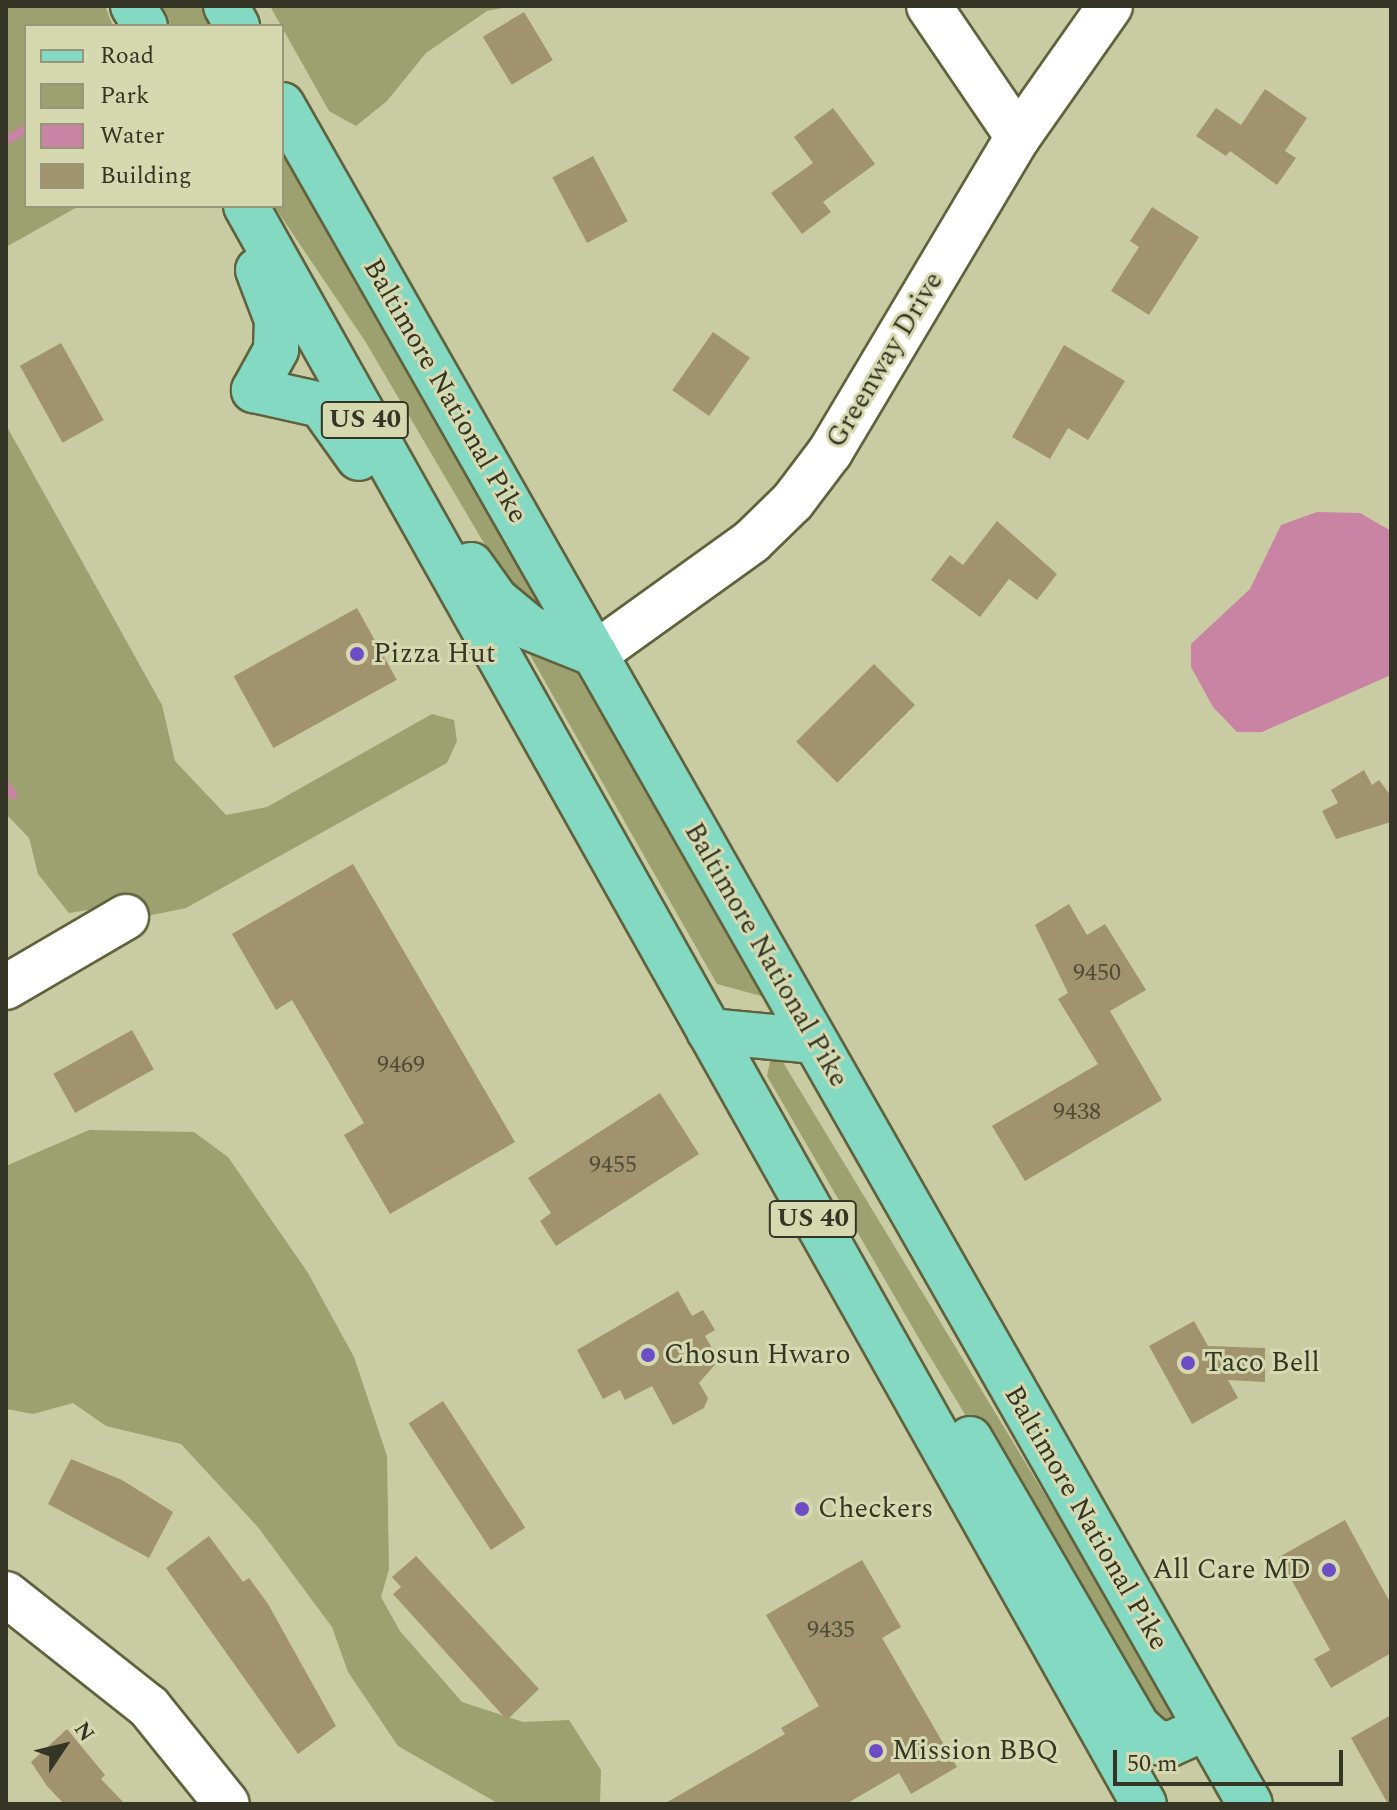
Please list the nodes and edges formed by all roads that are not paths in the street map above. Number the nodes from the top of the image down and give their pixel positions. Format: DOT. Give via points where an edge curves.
graph roads {
  1 [pos="133,6"];
  2 [pos="226,6"];
  3 [pos="929,6"];
  4 [pos="1110,6"];
  5 [pos="144,24"];
  6 [pos="236,24"];
  7 [pos="284,109"];
  8 [pos="1018,137"];
  9 [pos="221,208"];
  10 [pos="247,208"];
  11 [pos="366,421"];
  12 [pos="595,654"];
  13 [pos="514,682"];
  14 [pos="126,917"];
  15 [pos="6,987"];
  16 [pos="709,1031"];
  17 [pos="815,1041"];
  18 [pos="880,1339"];
  19 [pos="6,1594"];
  20 [pos="1206,1728"];
  21 [pos="227,1804"];
  22 [pos="1144,1804"];
  23 [pos="1250,1804"];
  1 -- 5 [label="main road"];
  2 -- 6 [label="main road"];
  3 -- 8 [label="street"];
  4 -- 8 [label="street, Greenway Drive"];
  7 -- 12 [label="main road, Baltimore National Pike / US 40"];
  8 -- 12 [label="street, Greenway Drive" via="830,452 793,501 752,541"];
  9 -- 13 [label="main road" via="265,284 277,320 276,350 254,390 321,405 345,432 429,576"];
  10 -- 11 [label="main road, US 40"];
  11 -- 12 [label="main road" via="496,600 530,628"];
  11 -- 13 [label="main road, US 40"];
  12 -- 17 [label="main road, Baltimore National Pike / US 40"];
  13 -- 16 [label="main road, US 40"];
  14 -- 15 [label="street"];
  16 -- 17 [label="main road"];
  16 -- 18 [label="main road, US 40"];
  17 -- 20 [label="main road, Baltimore National Pike / US 40"];
  18 -- 20 [label="main road" via="971,1441 1137,1726 1155,1742 1170,1744"];
  18 -- 22 [label="main road, US 40"];
  19 -- 21 [label="street" via="149,1707"];
  20 -- 23 [label="main road, Baltimore National Pike / US 40"];
}
